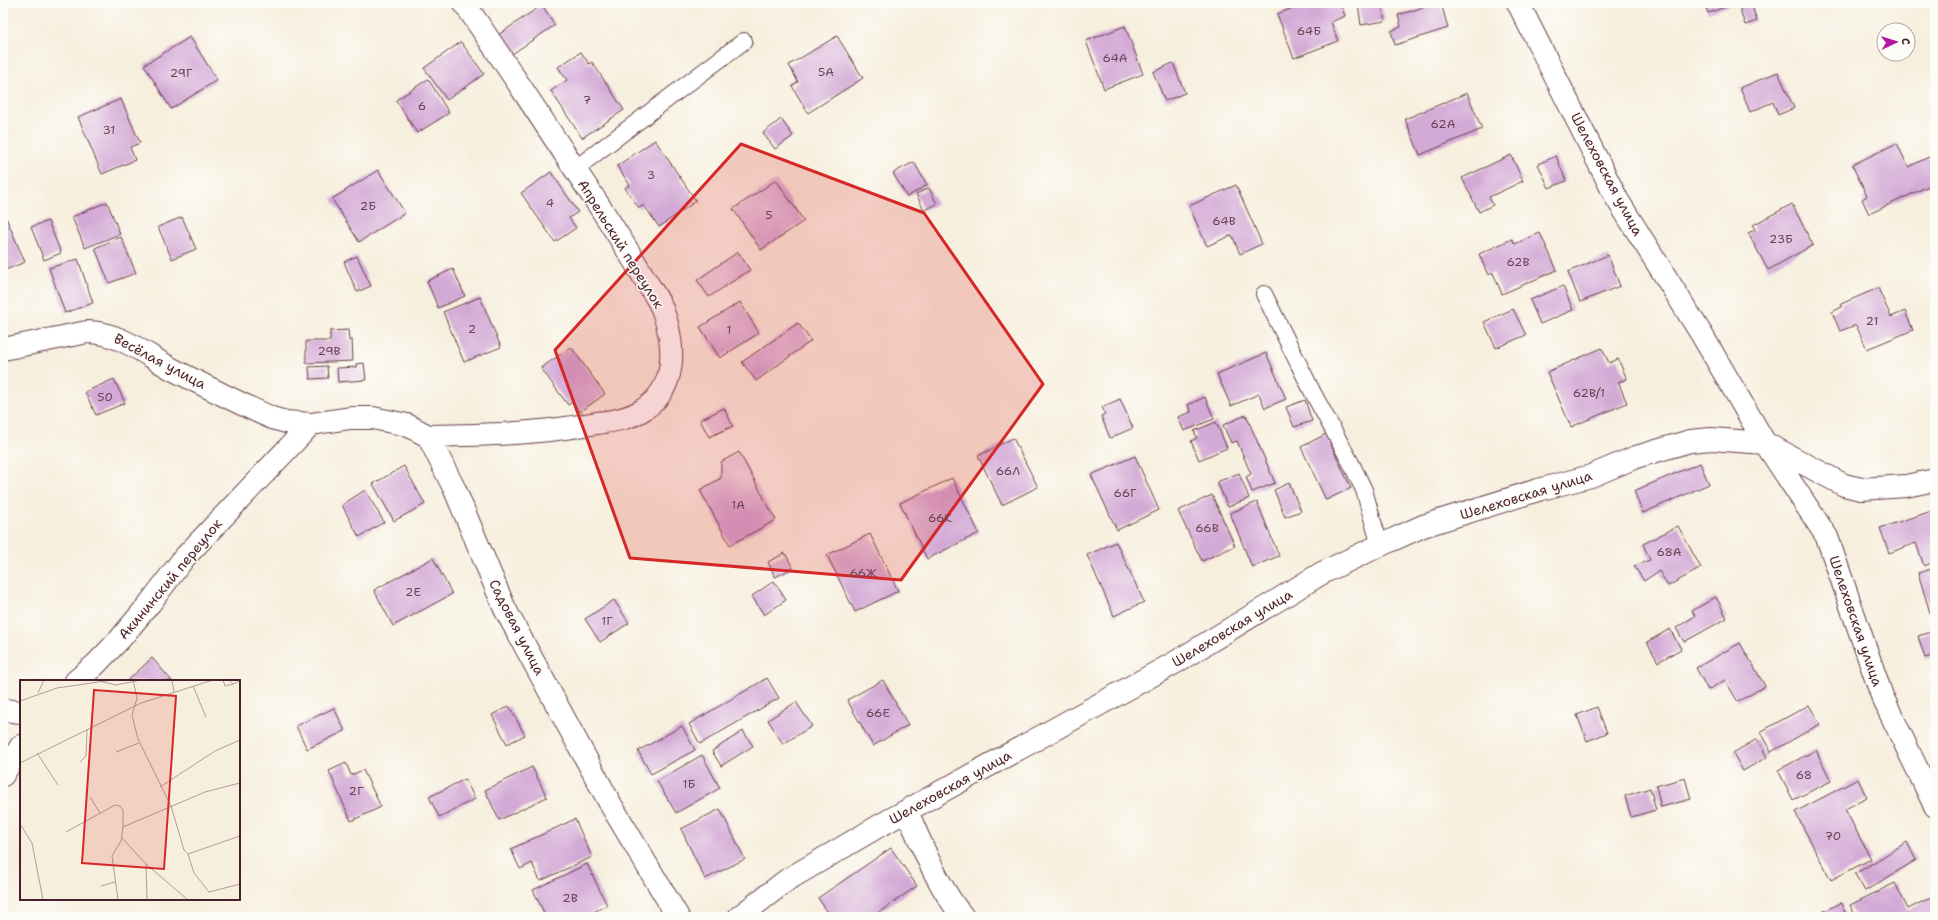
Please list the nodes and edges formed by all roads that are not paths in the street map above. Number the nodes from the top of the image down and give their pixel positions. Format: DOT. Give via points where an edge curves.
graph roads {
  1 [pos="464,3"];
  2 [pos="1518,3"];
  3 [pos="744,41"];
  4 [pos="575,169"];
  5 [pos="1264,294"];
  6 [pos="3,349"];
  7 [pos="311,424"];
  8 [pos="428,436"];
  9 [pos="1765,444"];
  10 [pos="1935,480"];
  11 [pos="1380,546"];
  12 [pos="77,680"];
  13 [pos="3,710"];
  14 [pos="20,712"];
  15 [pos="20,748"];
  16 [pos="3,775"];
  17 [pos="1935,806"];
  18 [pos="907,811"];
  19 [pos="678,917"];
  20 [pos="739,917"];
  21 [pos="963,917"];
  1 -- 4 [label="street, Апрельский переулок"];
  2 -- 9 [label="street, Шелеховская улица" via="1617,199 1702,335"];
  3 -- 4 [label="lane"];
  4 -- 8 [label="street, Апрельский переулок" via="622,239 664,312 672,364 669,378 655,400 625,419 568,428 492,435"];
  5 -- 11 [label="lane" via="1364,490"];
  6 -- 7 [label="street, Весёлая улица" via="87,332 99,332 114,336 256,411 286,422"];
  7 -- 8 [label="street" via="350,418 373,418 407,425"];
  7 -- 12 [label="street, Акининский переулок" via="184,558 120,639"];
  8 -- 19 [label="street, Садовая улица" via="455,490 505,609 611,805"];
  9 -- 10 [label="street, Шелеховская улица" via="1844,485 1861,489 1906,486"];
  9 -- 11 [label="street, Шелеховская улица" via="1710,438 1671,446 1591,476 1423,526"];
  9 -- 17 [label="street, Шелеховская улица" via="1827,537 1882,696"];
  11 -- 18 [label="street, Шелеховская улица" via="1322,574 1176,662"];
  13 -- 14 [label="street"];
  15 -- 16 [label="street"];
  18 -- 20 [label="street, Шелеховская улица" via="787,880"];
  18 -- 21 [label="street" via="934,874"];
}
